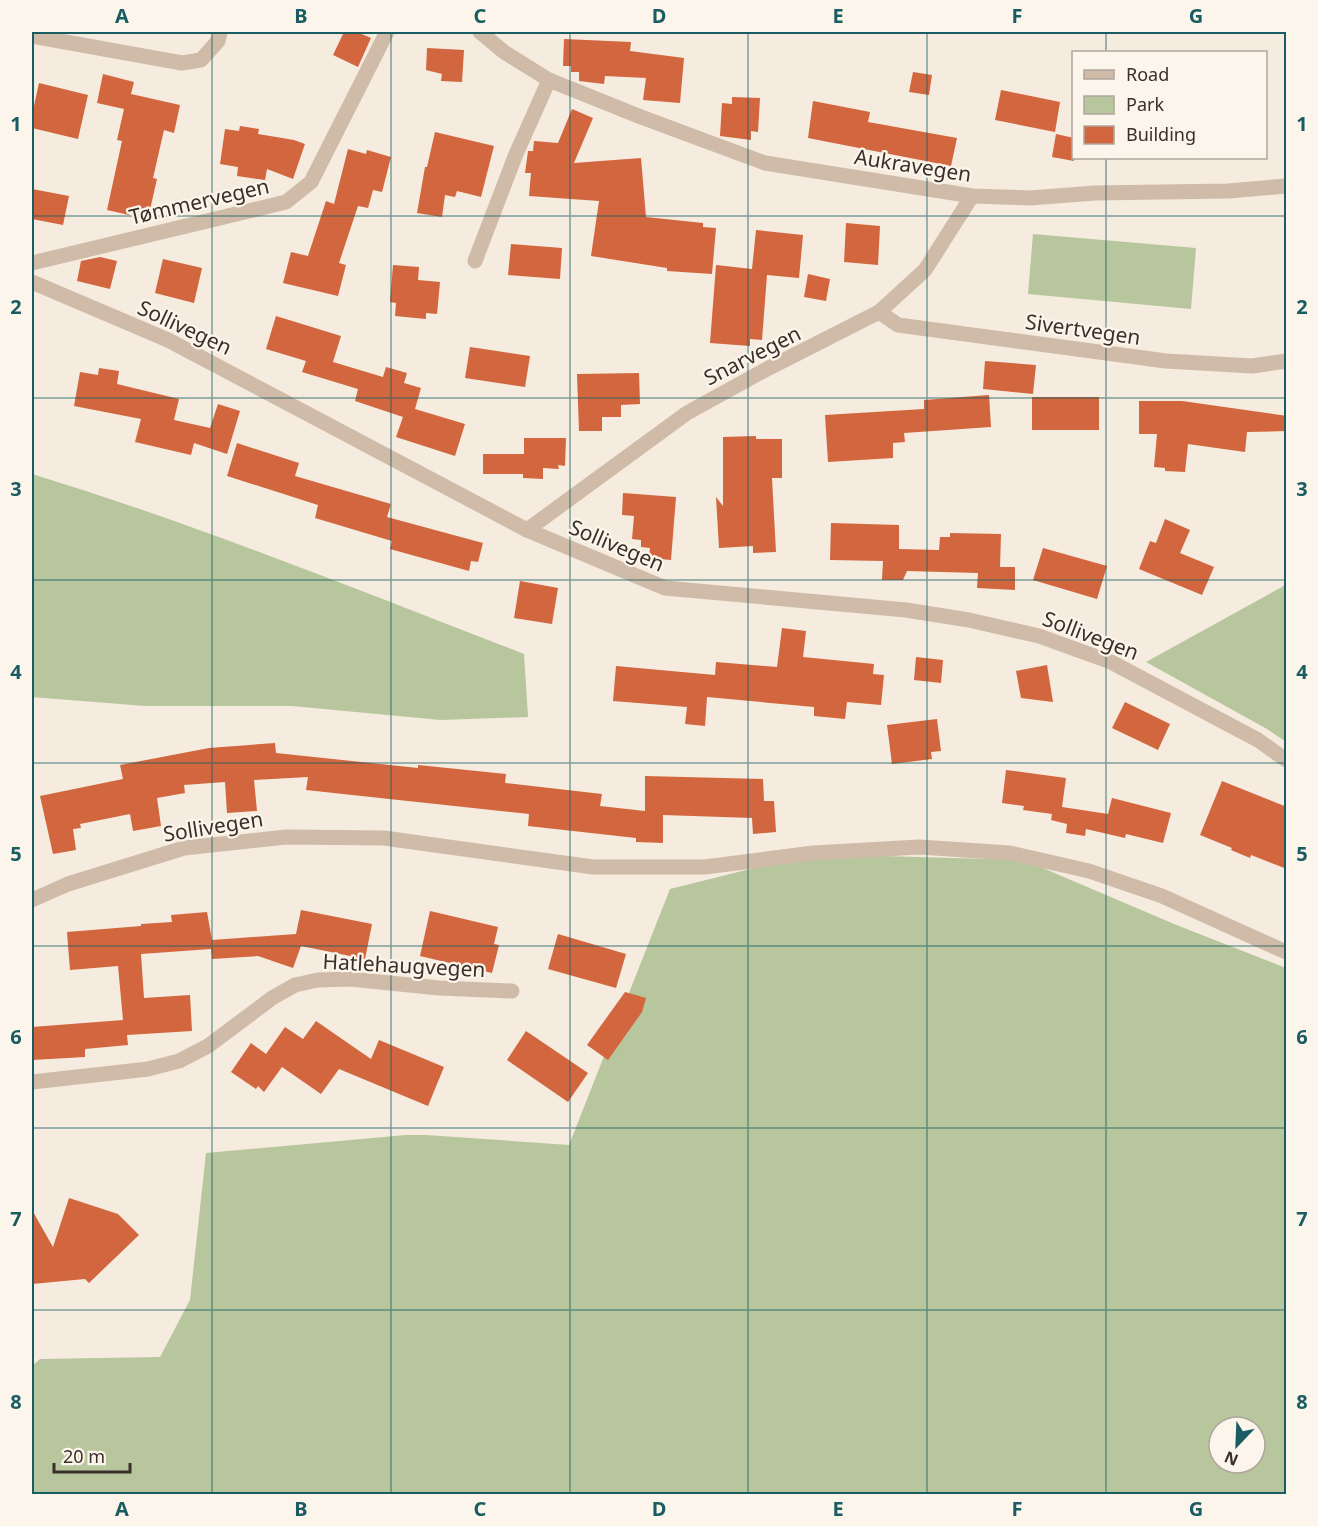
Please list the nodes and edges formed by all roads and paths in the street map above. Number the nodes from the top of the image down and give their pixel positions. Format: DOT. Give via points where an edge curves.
graph roads {
  1 [pos="220,32"];
  2 [pos="387,32"];
  3 [pos="480,32"];
  4 [pos="32,36"];
  5 [pos="549,80"];
  6 [pos="1287,186"];
  7 [pos="972,196"];
  8 [pos="475,261"];
  9 [pos="32,263"];
  10 [pos="32,282"];
  11 [pos="879,312"];
  12 [pos="1287,361"];
  13 [pos="527,530"];
  14 [pos="1287,760"];
  15 [pos="32,900"];
  16 [pos="1287,952"];
  17 [pos="512,991"];
  18 [pos="32,1082"];
  1 -- 4 [label="street" via="218,41 201,60 182,63"];
  2 -- 9 [label="street, Tømmervegen" via="311,182 286,202"];
  3 -- 5 [label="street, Aukravegen"];
  5 -- 7 [label="street, Aukravegen" via="765,163"];
  5 -- 8 [label="street"];
  6 -- 7 [label="street, Aukravegen" via="1030,198"];
  7 -- 11 [label="street, Snarvegen" via="926,270"];
  10 -- 13 [label="street, Sollivegen" via="168,340"];
  11 -- 12 [label="street, Sivertvegen" via="898,325 1166,362 1252,366"];
  11 -- 13 [label="street, Snarvegen" via="687,413"];
  13 -- 14 [label="street, Sollivegen" via="665,588 906,610 1040,636 1111,662 1258,740"];
  15 -- 16 [label="street, Sollivegen" via="68,884 184,848 286,837 384,838 593,867 705,867 813,853 919,847 1010,853 1089,871 1162,896"];
  17 -- 18 [label="street, Hatlehaugvegen" via="318,980 295,985 272,998 208,1046 179,1061 148,1070"];
}
